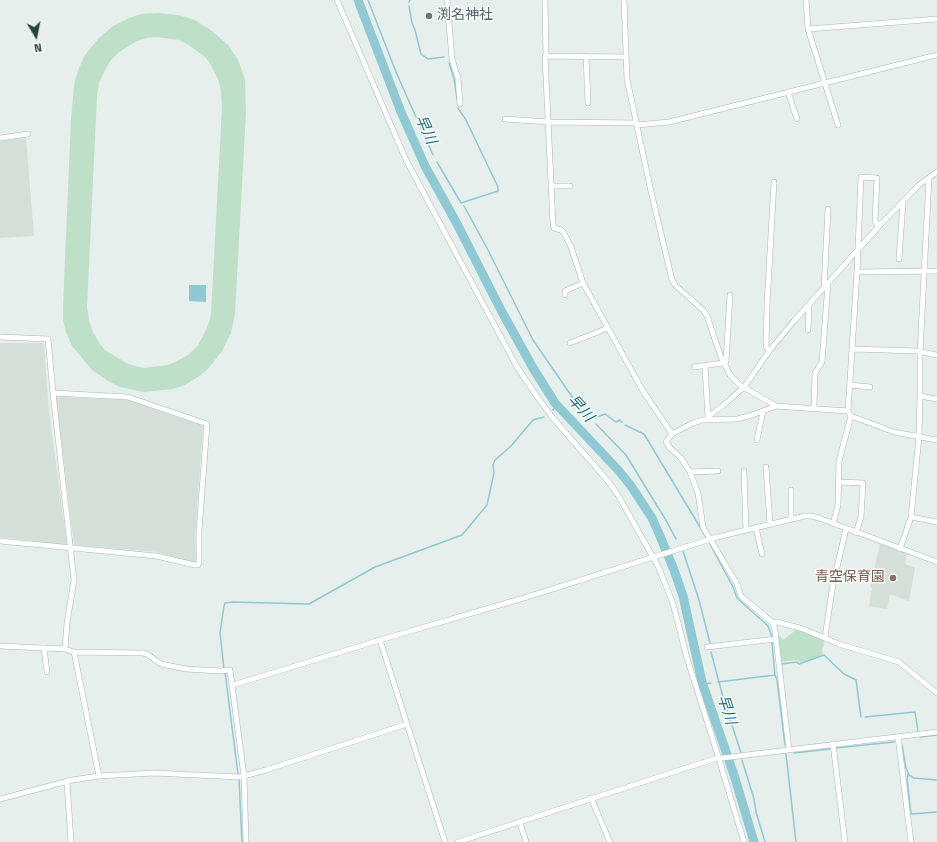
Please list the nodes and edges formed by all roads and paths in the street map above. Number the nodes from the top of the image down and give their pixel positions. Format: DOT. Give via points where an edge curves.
graph roads {
  1 [pos="337,0"];
  2 [pos="447,0"];
  3 [pos="545,0"];
  4 [pos="624,0"];
  5 [pos="806,0"];
  6 [pos="937,19"];
  7 [pos="808,29"];
  8 [pos="546,55"];
  9 [pos="937,55"];
  10 [pos="586,56"];
  11 [pos="626,57"];
  12 [pos="825,82"];
  13 [pos="788,92"];
  14 [pos="588,103"];
  15 [pos="460,104"];
  16 [pos="505,119"];
  17 [pos="797,119"];
  18 [pos="549,122"];
  19 [pos="637,124"];
  20 [pos="838,125"];
  21 [pos="28,134"];
  22 [pos="0,138"];
  23 [pos="937,172"];
  24 [pos="929,178"];
  25 [pos="774,182"];
  26 [pos="551,186"];
  27 [pos="570,186"];
  28 [pos="903,202"];
  29 [pos="828,209"];
  30 [pos="881,224"];
  31 [pos="857,250"];
  32 [pos="899,259"];
  33 [pos="924,270"];
  34 [pos="937,270"];
  35 [pos="857,272"];
  36 [pos="583,283"];
  37 [pos="828,283"];
  38 [pos="824,288"];
  39 [pos="565,295"];
  40 [pos="730,295"];
  41 [pos="809,305"];
  42 [pos="608,328"];
  43 [pos="807,330"];
  44 [pos="0,337"];
  45 [pos="570,343"];
  46 [pos="853,349"];
  47 [pos="770,350"];
  48 [pos="920,353"];
  49 [pos="937,355"];
  50 [pos="724,364"];
  51 [pos="705,366"];
  52 [pos="694,367"];
  53 [pos="850,385"];
  54 [pos="744,387"];
  55 [pos="870,387"];
  56 [pos="53,393"];
  57 [pos="920,396"];
  58 [pos="937,399"];
  59 [pos="776,406"];
  60 [pos="814,408"];
  61 [pos="763,411"];
  62 [pos="849,413"];
  63 [pos="708,418"];
  64 [pos="672,434"];
  65 [pos="919,437"];
  66 [pos="757,440"];
  67 [pos="937,440"];
  68 [pos="766,468"];
  69 [pos="718,471"];
  70 [pos="690,472"];
  71 [pos="744,472"];
  72 [pos="838,482"];
  73 [pos="791,490"];
  74 [pos="911,517"];
  75 [pos="791,519"];
  76 [pos="937,522"];
  77 [pos="770,524"];
  78 [pos="833,524"];
  79 [pos="756,528"];
  80 [pos="846,529"];
  81 [pos="746,530"];
  82 [pos="856,533"];
  83 [pos="711,539"];
  84 [pos="0,541"];
  85 [pos="71,549"];
  86 [pos="900,549"];
  87 [pos="762,554"];
  88 [pos="655,556"];
  89 [pos="937,562"];
  90 [pos="773,623"];
  91 [pos="824,637"];
  92 [pos="776,639"];
  93 [pos="380,640"];
  94 [pos="0,646"];
  95 [pos="707,647"];
  96 [pos="44,648"];
  97 [pos="65,649"];
  98 [pos="74,652"];
  99 [pos="47,672"];
  100 [pos="232,685"];
  101 [pos="937,692"];
  102 [pos="407,724"];
  103 [pos="937,732"];
  104 [pos="898,737"];
  105 [pos="832,744"];
  106 [pos="789,750"];
  107 [pos="720,759"];
  108 [pos="99,776"];
  109 [pos="244,776"];
  110 [pos="67,782"];
  111 [pos="591,798"];
  112 [pos="0,799"];
  113 [pos="520,823"];
  114 [pos="70,842"];
  115 [pos="246,842"];
  116 [pos="445,842"];
  117 [pos="458,842"];
  118 [pos="526,842"];
  119 [pos="610,842"];
  120 [pos="744,842"];
  121 [pos="845,842"];
  122 [pos="911,842"];
  1 -- 88 [label="street" via="406,160 517,367 552,417 608,481"];
  2 -- 15 [label="street" via="452,59 458,78"];
  3 -- 8 [label="street"];
  4 -- 11 [label="street"];
  5 -- 7 [label="street"];
  6 -- 7 [label="street"];
  7 -- 12 [label="street"];
  8 -- 10 [label="street"];
  8 -- 18 [label="street"];
  9 -- 12 [label="street"];
  10 -- 11 [label="street"];
  10 -- 14 [label="street"];
  11 -- 19 [label="street" via="627,79"];
  12 -- 13 [label="street"];
  12 -- 20 [label="street"];
  13 -- 17 [label="street"];
  13 -- 19 [label="street" via="669,122"];
  16 -- 18 [label="street"];
  18 -- 19 [label="street"];
  18 -- 26 [label="street"];
  19 -- 50 [label="street" via="672,280 707,316"];
  21 -- 22 [label="street"];
  23 -- 24 [label="street"];
  24 -- 28 [label="street"];
  24 -- 33 [label="street"];
  25 -- 47 [label="street" via="767,305 766,347"];
  26 -- 27 [label="street"];
  26 -- 36 [label="street" via="554,228 564,233"];
  28 -- 30 [label="street"];
  28 -- 32 [label="street"];
  29 -- 38 [label="street"];
  30 -- 31 [label="street"];
  30 -- 31 [label="street" via="875,221 877,178 861,177"];
  31 -- 35 [label="street"];
  31 -- 37 [label="street"];
  33 -- 34 [label="street"];
  33 -- 35 [label="street"];
  33 -- 48 [label="street"];
  35 -- 46 [label="street"];
  36 -- 39 [label="street" via="565,291"];
  36 -- 42 [label="street"];
  37 -- 38 [label="street"];
  37 -- 60 [label="street" via="822,362 815,373"];
  38 -- 41 [label="street"];
  40 -- 50 [label="street"];
  41 -- 43 [label="street"];
  41 -- 47 [label="street"];
  42 -- 45 [label="street"];
  42 -- 64 [label="street" via="643,391"];
  44 -- 56 [label="street" via="48,339"];
  46 -- 48 [label="street"];
  46 -- 53 [label="street"];
  47 -- 54 [label="street"];
  48 -- 49 [label="street"];
  48 -- 57 [label="street"];
  50 -- 51 [label="street"];
  50 -- 54 [label="street" via="730,375"];
  51 -- 52 [label="street"];
  51 -- 63 [label="street"];
  53 -- 55 [label="street"];
  53 -- 62 [label="street"];
  54 -- 59 [label="street"];
  54 -- 63 [label="street"];
  56 -- 85 [label="street"];
  56 -- 85 [label="street" via="128,397 208,425 198,564 156,556"];
  57 -- 58 [label="street"];
  57 -- 65 [label="street"];
  59 -- 60 [label="street"];
  59 -- 61 [label="street"];
  60 -- 62 [label="street"];
  61 -- 63 [label="street" via="737,418"];
  61 -- 66 [label="street"];
  62 -- 65 [label="street" via="894,432"];
  62 -- 72 [label="street" via="839,461"];
  63 -- 64 [label="street"];
  64 -- 70 [label="street" via="667,445 681,458"];
  65 -- 67 [label="street"];
  65 -- 74 [label="street"];
  68 -- 77 [label="street"];
  69 -- 70 [label="street"];
  70 -- 83 [label="street" via="698,493 703,527"];
  71 -- 81 [label="street"];
  72 -- 78 [label="street" via="838,505"];
  72 -- 82 [label="street" via="863,483 861,516"];
  73 -- 75 [label="street"];
  74 -- 76 [label="street"];
  74 -- 86 [label="street"];
  75 -- 77 [label="street"];
  75 -- 78 [label="street" via="811,516"];
  77 -- 79 [label="street"];
  78 -- 80 [label="street"];
  79 -- 81 [label="street"];
  79 -- 87 [label="street"];
  80 -- 82 [label="street"];
  80 -- 91 [label="street"];
  81 -- 83 [label="street"];
  82 -- 86 [label="street"];
  83 -- 88 [label="street"];
  83 -- 90 [label="street" via="737,584 740,596"];
  84 -- 85 [label="street"];
  85 -- 97 [label="street" via="74,580"];
  86 -- 89 [label="street"];
  88 -- 93 [label="street" via="527,598"];
  88 -- 107 [label="street" via="669,593"];
  90 -- 91 [label="street" via="803,629"];
  90 -- 92 [label="street"];
  91 -- 101 [label="street" via="899,662"];
  92 -- 95 [label="street"];
  92 -- 106 [label="street"];
  93 -- 100 [label="street"];
  93 -- 102 [label="street"];
  94 -- 96 [label="street"];
  96 -- 97 [label="street"];
  96 -- 99 [label="street"];
  97 -- 98 [label="street"];
  98 -- 100 [label="street" via="143,653 161,664 180,668 230,670"];
  98 -- 108 [label="street"];
  100 -- 109 [label="street"];
  102 -- 109 [label="street"];
  102 -- 116 [label="street"];
  103 -- 104 [label="street"];
  104 -- 105 [label="street"];
  104 -- 122 [label="street"];
  105 -- 106 [label="street"];
  105 -- 121 [label="street"];
  106 -- 107 [label="street"];
  107 -- 111 [label="street"];
  107 -- 120 [label="street"];
  108 -- 109 [label="street" via="153,773"];
  108 -- 110 [label="street"];
  109 -- 115 [label="street"];
  110 -- 112 [label="street"];
  110 -- 114 [label="street"];
  111 -- 113 [label="street"];
  111 -- 119 [label="street"];
  113 -- 117 [label="street"];
  113 -- 118 [label="street"];
}
